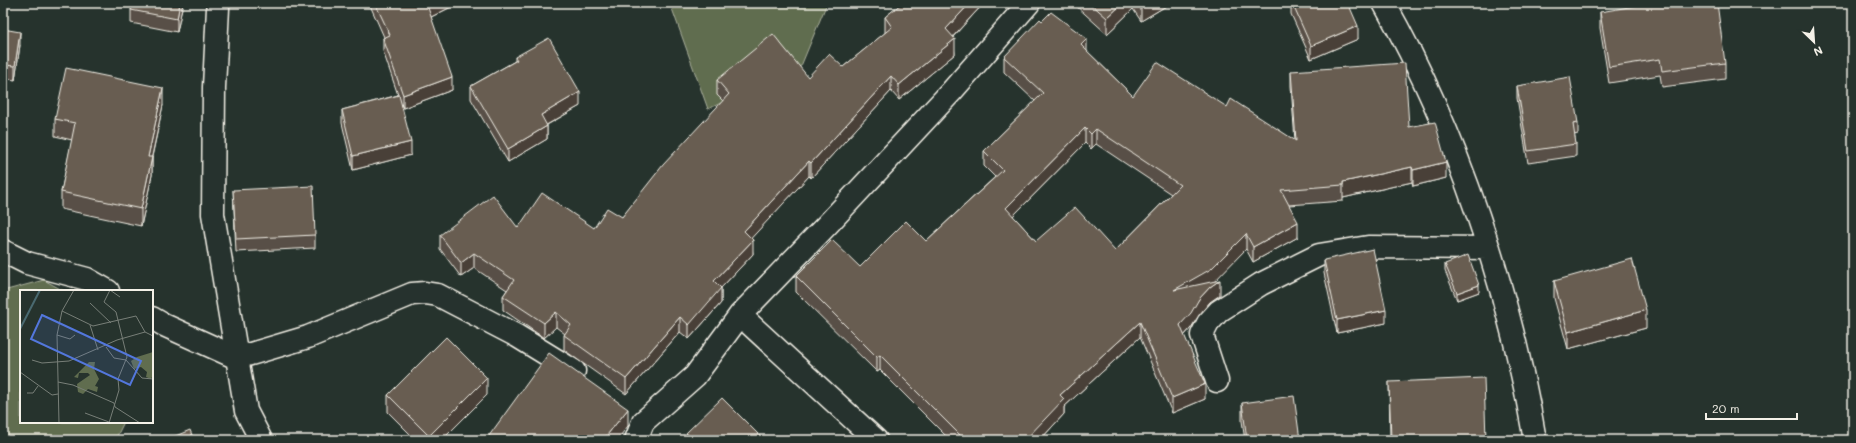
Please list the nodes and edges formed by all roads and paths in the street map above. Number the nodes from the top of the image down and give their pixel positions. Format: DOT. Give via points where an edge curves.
graph roads {
  1 [pos="1029,3"];
  2 [pos="1384,3"];
  3 [pos="220,5"];
  4 [pos="1489,248"];
  5 [pos="3,251"];
  6 [pos="106,290"];
  7 [pos="740,315"];
  8 [pos="153,319"];
  9 [pos="237,358"];
  10 [pos="1217,381"];
  11 [pos="590,383"];
  12 [pos="625,409"];
  13 [pos="640,431"];
  14 [pos="261,440"];
  15 [pos="876,440"];
  16 [pos="1535,440"];
  1 -- 7 [label="street" via="951,92"];
  2 -- 4 [label="street" via="1445,129"];
  3 -- 9 [label="street" via="214,87 213,214"];
  4 -- 10 [label="street" via="1368,246 1319,256 1274,277 1219,311 1208,323 1202,336"];
  4 -- 16 [label="street" via="1525,381"];
  5 -- 6 [label="street" via="27,263 88,279"];
  7 -- 13 [label="street" via="695,376"];
  7 -- 15 [label="street"];
  8 -- 9 [label="street"];
  9 -- 11 [label="street" via="308,337 412,294 425,293 438,295 517,336"];
  9 -- 14 [label="street" via="246,411"];
  12 -- 13 [label="street"];
}
